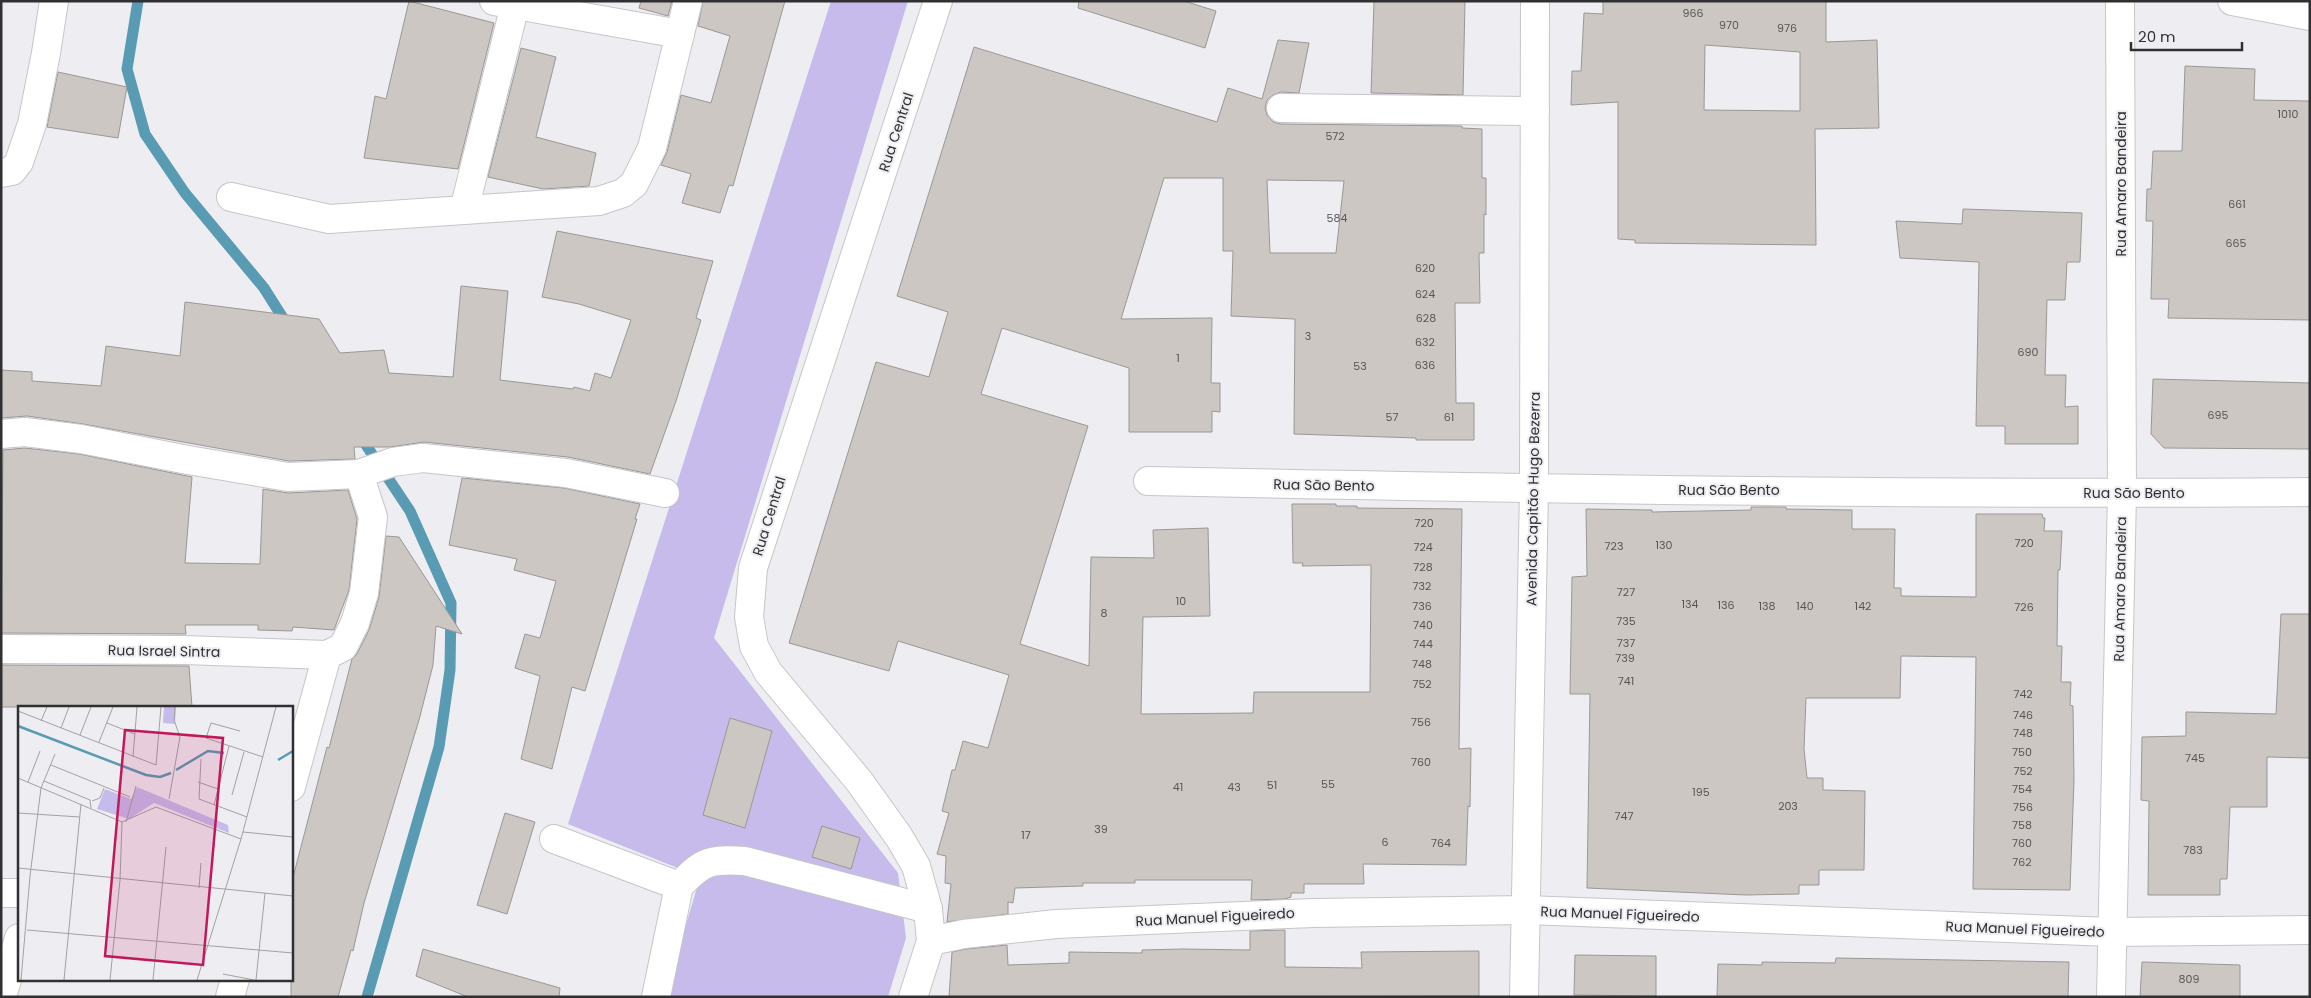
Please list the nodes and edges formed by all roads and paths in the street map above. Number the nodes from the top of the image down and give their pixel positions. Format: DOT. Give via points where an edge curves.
graph roads {
  1 [pos="54,1"];
  2 [pos="688,1"];
  3 [pos="938,1"];
  4 [pos="1534,1"];
  5 [pos="2120,1"];
  6 [pos="2232,1"];
  7 [pos="505,3"];
  8 [pos="2310,16"];
  9 [pos="680,34"];
  10 [pos="1281,108"];
  11 [pos="1535,111"];
  12 [pos="1,173"];
  13 [pos="232,197"];
  14 [pos="464,210"];
  15 [pos="1,434"];
  16 [pos="363,473"];
  17 [pos="1148,481"];
  18 [pos="1534,489"];
  19 [pos="2310,492"];
  20 [pos="665,493"];
  21 [pos="2122,494"];
  22 [pos="1,649"];
  23 [pos="327,655"];
  24 [pos="292,783"];
  25 [pos="554,839"];
  26 [pos="679,886"];
  27 [pos="1,893"];
  28 [pos="18,893"];
  29 [pos="928,909"];
  30 [pos="1526,910"];
  31 [pos="2310,930"];
  32 [pos="2112,932"];
  33 [pos="18,941"];
  34 [pos="932,942"];
  35 [pos="235,980"];
  36 [pos="2,997"];
  37 [pos="230,997"];
  38 [pos="656,997"];
  39 [pos="913,997"];
  40 [pos="1524,997"];
  41 [pos="2111,997"];
  1 -- 12 [label="street" via="32,124 20,162 12,170"];
  2 -- 9 [label="street"];
  3 -- 29 [label="street, Rua Central" via="753,568 749,617 754,646 768,672 859,781 899,837 916,866"];
  4 -- 11 [label="street, Avenida Capitão Hugo Bezerra"];
  5 -- 21 [label="street, Rua Amaro Bandeira"];
  6 -- 8 [label="street"];
  7 -- 9 [label="street"];
  7 -- 14 [label="street"];
  9 -- 14 [label="street" via="652,148 634,184 623,193 599,201"];
  10 -- 11 [label="street"];
  11 -- 18 [label="street, Avenida Capitão Hugo Bezerra"];
  13 -- 14 [label="street" via="330,219"];
  15 -- 16 [label="street" via="25,432 82,438 288,477"];
  16 -- 20 [label="street" via="393,462 423,458 566,473"];
  16 -- 23 [label="street" via="373,517 364,593 343,647"];
  17 -- 18 [label="street, Rua São Bento"];
  18 -- 21 [label="street, Rua São Bento"];
  18 -- 30 [label="street, Avenida Capitão Hugo Bezerra"];
  19 -- 21 [label="street, Rua São Bento"];
  21 -- 32 [label="street, Rua Amaro Bandeira"];
  22 -- 23 [label="street, Rua Israel Sintra"];
  23 -- 24 [label="street"];
  25 -- 26 [label="street"];
  26 -- 29 [label="street" via="706,862 724,859 745,861"];
  26 -- 38 [label="street"];
  27 -- 28 [label="street"];
  29 -- 34 [label="street, Rua Central"];
  30 -- 32 [label="street, Rua Manuel Figueiredo"];
  30 -- 34 [label="street, Rua Manuel Figueiredo" via="1313,913 1056,924 964,934"];
  30 -- 40 [label="street, Avenida Capitão Hugo Bezerra"];
  31 -- 32 [label="street, Rua Manuel Figueiredo"];
  32 -- 41 [label="street, Rua Amaro Bandeira"];
  33 -- 36 [label="street"];
  34 -- 39 [label="street, Rua Central"];
  35 -- 37 [label="street"];
}
